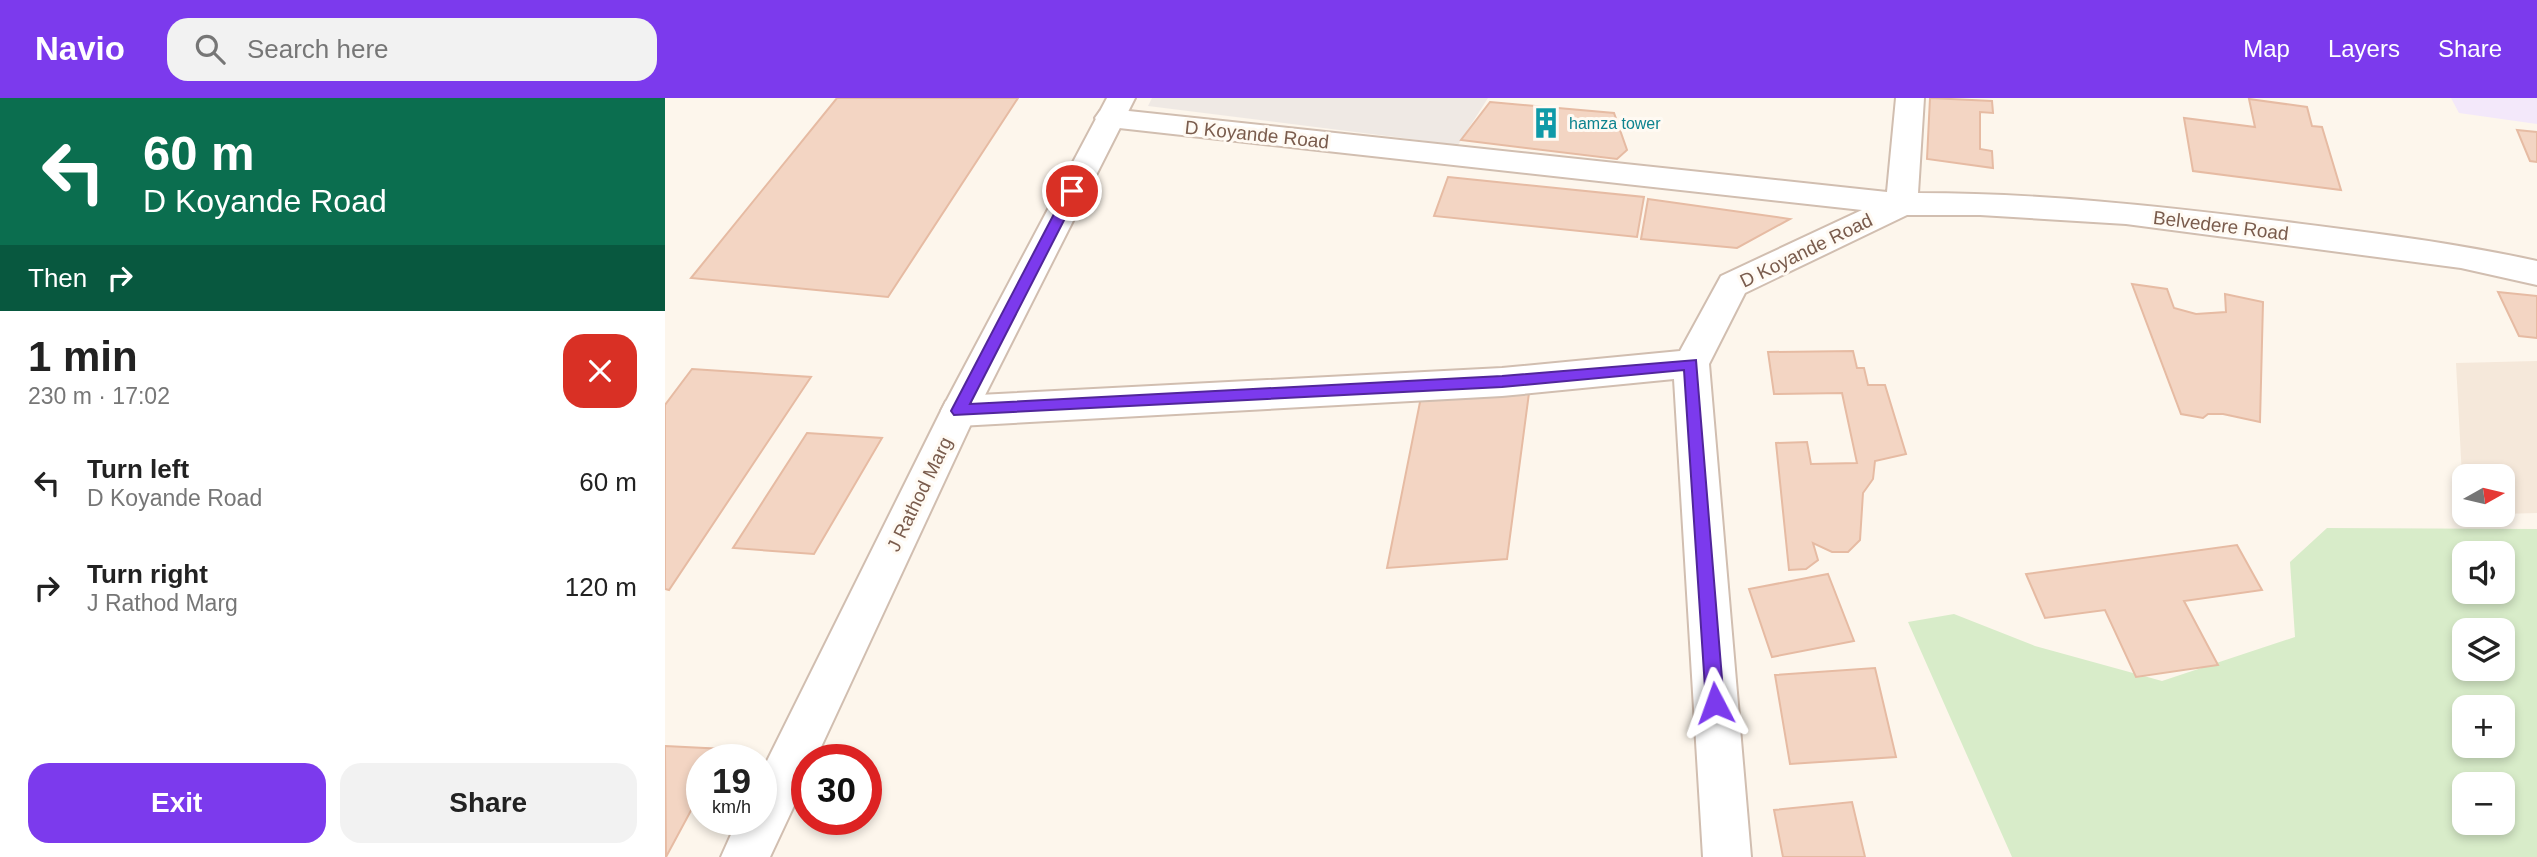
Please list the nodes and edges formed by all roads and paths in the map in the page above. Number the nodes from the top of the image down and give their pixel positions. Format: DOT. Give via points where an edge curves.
graph roads {
  1 [pos="1910,98"];
  2 [pos="1115,108"];
  3 [pos="1902,204"];
  4 [pos="2537,273"];
  5 [pos="1691,364"];
  6 [pos="959,411"];
  7 [pos="745,857"];
  8 [pos="1727,857"];
  1 -- 3 [label="street"];
  2 -- 3 [label="street, D Koyande Road"];
  2 -- 6 [label="street, J Rathod Marg"];
  3 -- 4 [label="street, Belvedere Road" via="2126,213 2461,256"];
  3 -- 5 [label="street, D Koyande Road" via="1734,285"];
  5 -- 6 [label="street" via="1502,382"];
  5 -- 8 [label="street"];
  6 -- 7 [label="street, J Rathod Marg"];
}
